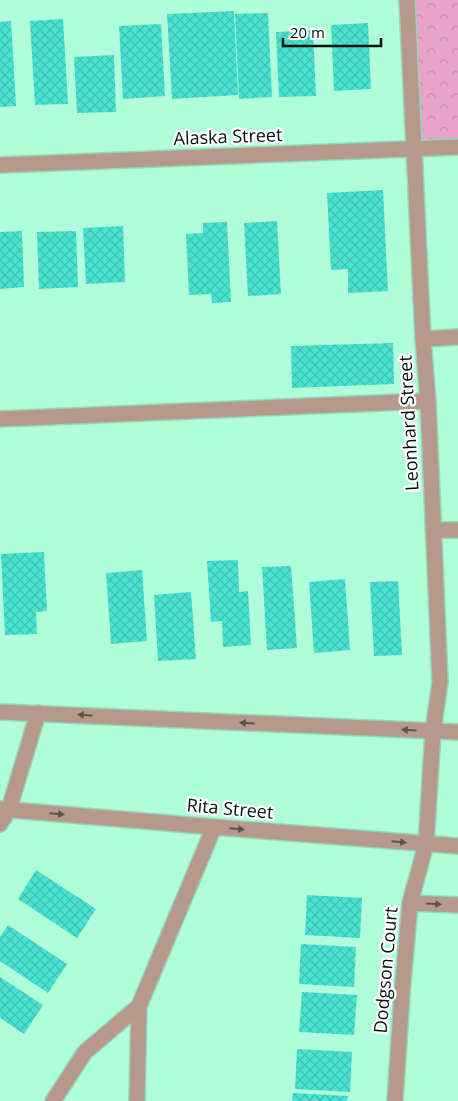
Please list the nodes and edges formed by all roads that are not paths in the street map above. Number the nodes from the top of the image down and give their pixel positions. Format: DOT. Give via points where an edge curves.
graph roads {
  1 [pos="407,0"];
  2 [pos="458,147"];
  3 [pos="415,148"];
  4 [pos="0,166"];
  5 [pos="458,337"];
  6 [pos="423,338"];
  7 [pos="428,401"];
  8 [pos="0,419"];
  9 [pos="433,530"];
  10 [pos="458,530"];
  11 [pos="0,712"];
  12 [pos="38,713"];
  13 [pos="433,731"];
  14 [pos="458,732"];
  15 [pos="4,809"];
  16 [pos="0,824"];
  17 [pos="214,827"];
  18 [pos="426,844"];
  19 [pos="458,846"];
  20 [pos="410,903"];
  21 [pos="458,905"];
  22 [pos="139,1006"];
  23 [pos="53,1101"];
  24 [pos="138,1101"];
  25 [pos="396,1101"];
  1 -- 3 [label="street, Leonhard Street"];
  2 -- 3 [label="street, Alaska Street"];
  3 -- 4 [label="street, Alaska Street"];
  3 -- 6 [label="street, Leonhard Street"];
  5 -- 6 [label="street"];
  6 -- 7 [label="street, Leonhard Street"];
  7 -- 8 [label="street"];
  7 -- 9 [label="street, Leonhard Street"];
  9 -- 10 [label="street"];
  9 -- 13 [label="street, Leonhard Street" via="440,682"];
  11 -- 12 [label="street"];
  13 -- 12 [label="street, one-way"];
  12 -- 15 [label="street"];
  13 -- 14 [label="street"];
  13 -- 18 [label="street, Leonhard Street"];
  15 -- 16 [label="street"];
  15 -- 17 [label="street, Rita Street, one-way"];
  17 -- 18 [label="street, Rita Street, one-way"];
  17 -- 22 [label="street"];
  18 -- 19 [label="street, Rita Street"];
  18 -- 20 [label="street, Dodgson Court"];
  20 -- 21 [label="street, one-way"];
  20 -- 25 [label="street, Dodgson Court"];
  22 -- 23 [label="street" via="85,1052"];
  22 -- 24 [label="street"];
}
